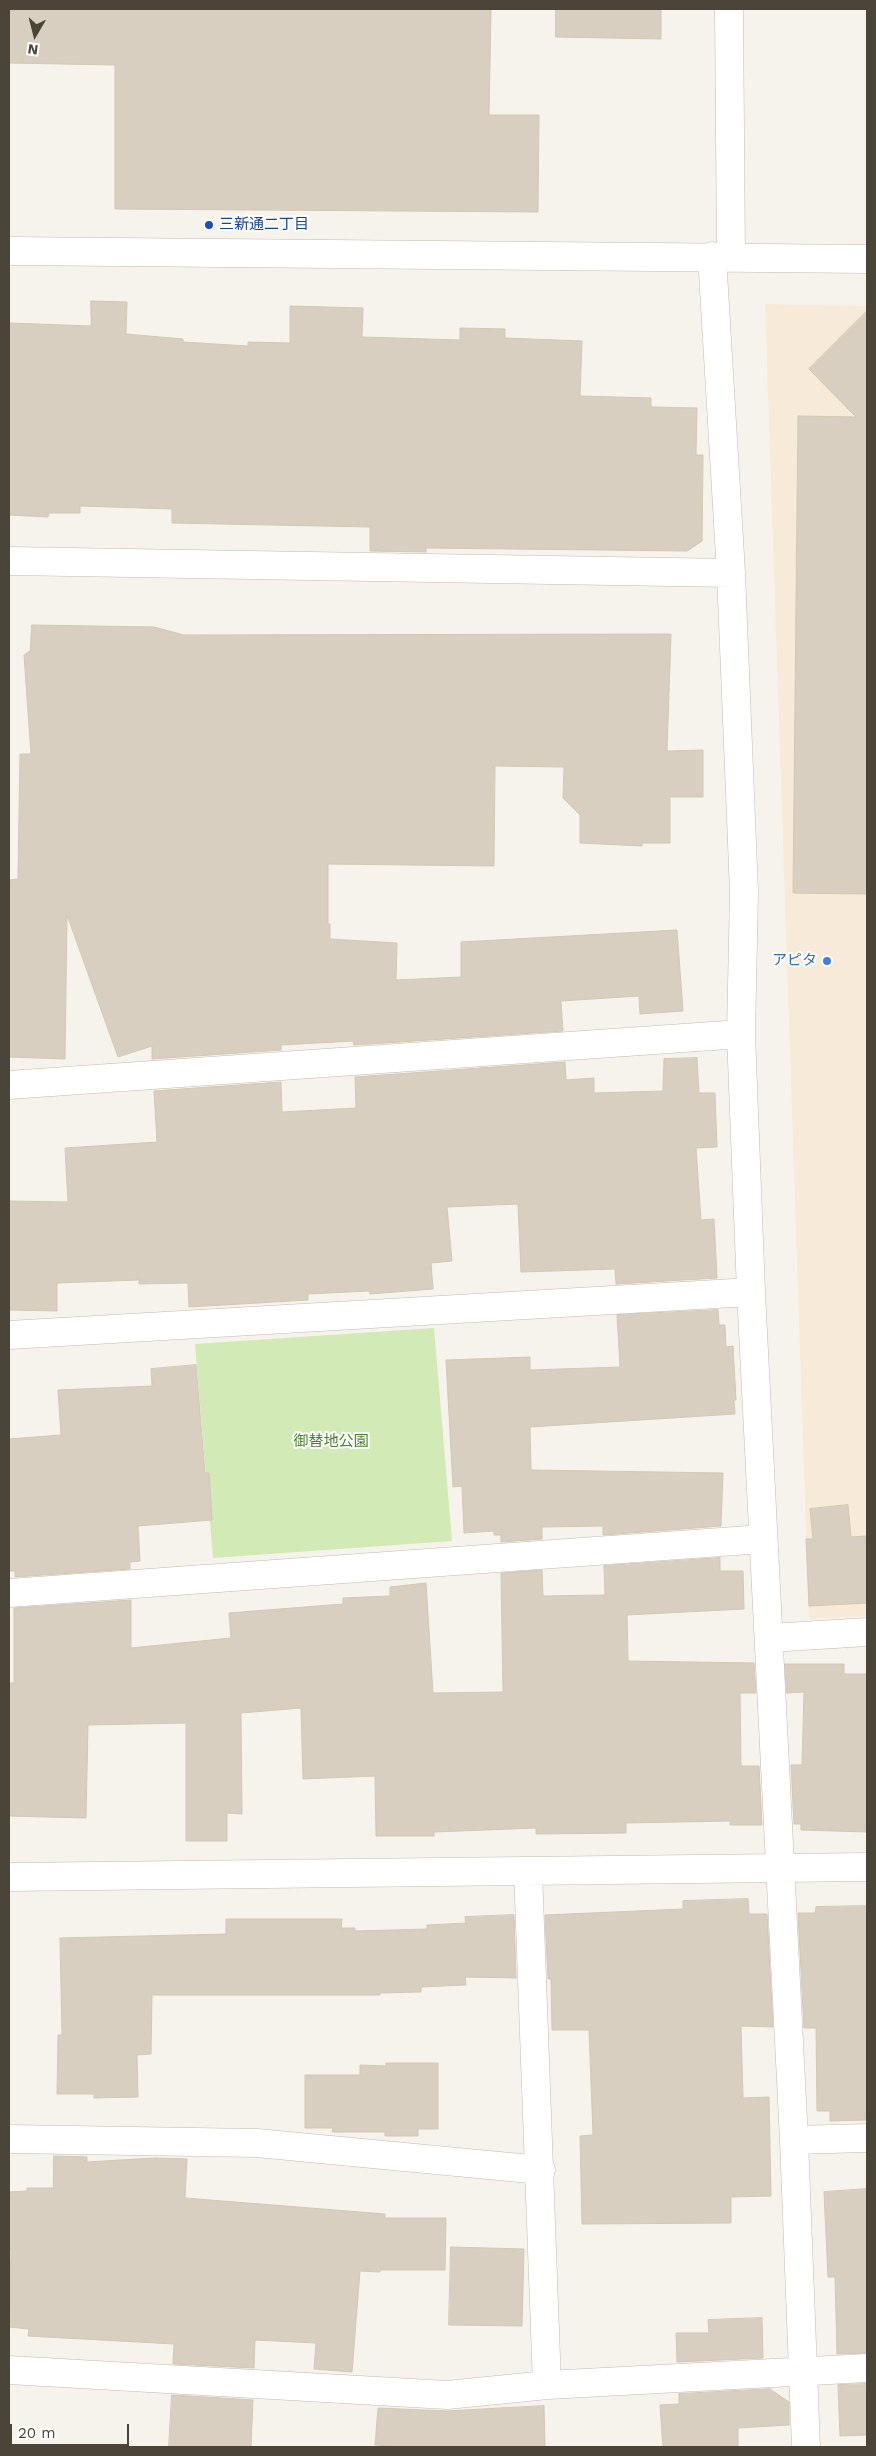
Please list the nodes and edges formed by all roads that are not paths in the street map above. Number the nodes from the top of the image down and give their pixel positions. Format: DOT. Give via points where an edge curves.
graph roads {
  1 [pos="729,9"];
  2 [pos="9,251"];
  3 [pos="721,256"];
  4 [pos="867,259"];
  5 [pos="9,561"];
  6 [pos="731,573"];
  7 [pos="741,1034"];
  8 [pos="9,1085"];
  9 [pos="751,1292"];
  10 [pos="9,1335"];
  11 [pos="763,1539"];
  12 [pos="9,1593"];
  13 [pos="867,1632"];
  14 [pos="768,1638"];
  15 [pos="867,1867"];
  16 [pos="779,1869"];
  17 [pos="528,1870"];
  18 [pos="9,1877"];
  19 [pos="867,2138"];
  20 [pos="9,2139"];
  21 [pos="794,2140"];
  22 [pos="541,2170"];
  23 [pos="867,2368"];
  24 [pos="9,2370"];
  25 [pos="804,2371"];
  26 [pos="547,2385"];
  27 [pos="806,2447"];
  1 -- 3 [label="street"];
  2 -- 3 [label="street"];
  3 -- 4 [label="street"];
  3 -- 6 [label="street"];
  5 -- 6 [label="street"];
  6 -- 7 [label="street" via="744,892"];
  7 -- 8 [label="street"];
  7 -- 9 [label="street"];
  9 -- 10 [label="street"];
  9 -- 11 [label="street"];
  11 -- 12 [label="street"];
  11 -- 14 [label="street"];
  13 -- 14 [label="street"];
  14 -- 16 [label="street"];
  15 -- 16 [label="street"];
  16 -- 17 [label="street"];
  16 -- 21 [label="street"];
  17 -- 18 [label="street"];
  17 -- 22 [label="street"];
  19 -- 21 [label="street"];
  20 -- 22 [label="street" via="257,2143"];
  21 -- 25 [label="street"];
  22 -- 26 [label="street"];
  23 -- 25 [label="street"];
  24 -- 26 [label="street" via="448,2395"];
  25 -- 26 [label="street"];
  25 -- 27 [label="street"];
}
